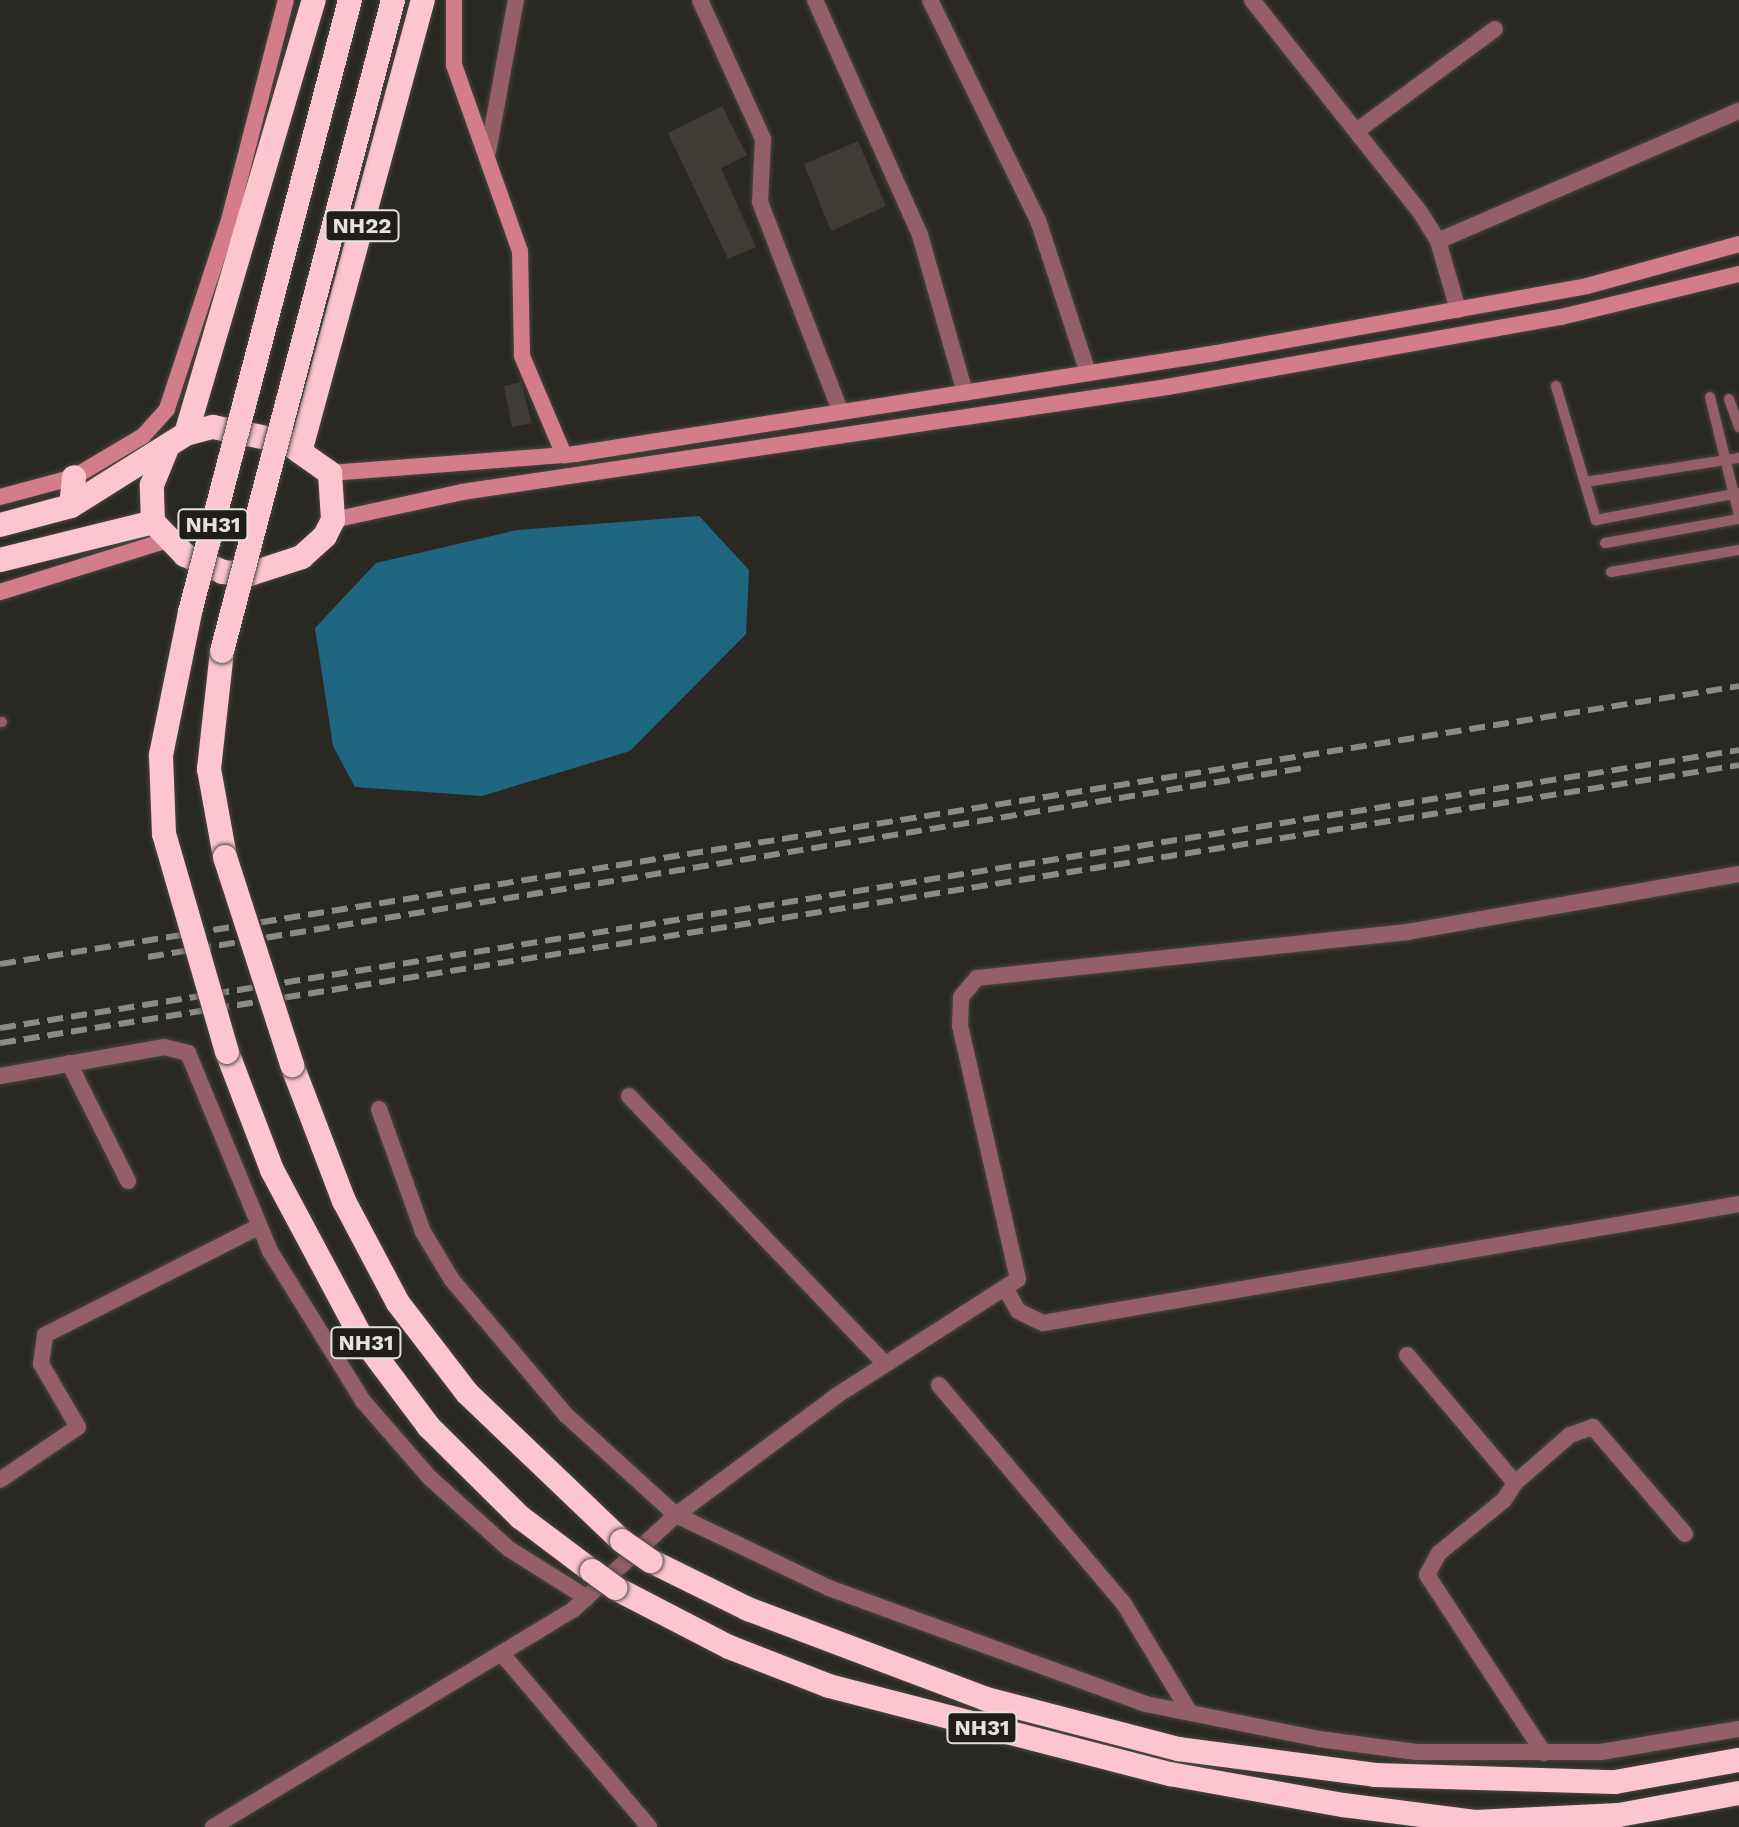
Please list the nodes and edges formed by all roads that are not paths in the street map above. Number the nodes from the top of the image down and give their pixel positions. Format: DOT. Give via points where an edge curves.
graph roads {
  1 [pos="286,0"];
  2 [pos="314,0"];
  3 [pos="350,0"];
  4 [pos="393,0"];
  5 [pos="423,0"];
  6 [pos="454,0"];
  7 [pos="516,0"];
  8 [pos="700,0"];
  9 [pos="815,0"];
  10 [pos="930,0"];
  11 [pos="1252,0"];
  12 [pos="1495,29"];
  13 [pos="1739,111"];
  14 [pos="1358,130"];
  15 [pos="488,152"];
  16 [pos="1438,241"];
  17 [pos="1739,244"];
  18 [pos="1739,274"];
  19 [pos="1458,310"];
  20 [pos="1280,342"];
  21 [pos="1282,367"];
  22 [pos="1088,373"];
  23 [pos="1556,386"];
  24 [pos="965,393"];
  25 [pos="1710,397"];
  26 [pos="1729,399"];
  27 [pos="840,410"];
  28 [pos="1739,427"];
  29 [pos="176,441"];
  30 [pos="300,452"];
  31 [pos="564,455"];
  32 [pos="1739,458"];
  33 [pos="1722,461"];
  34 [pos="330,473"];
  35 [pos="74,477"];
  36 [pos="1585,482"];
  37 [pos="1737,493"];
  38 [pos="0,497"];
  39 [pos="71,506"];
  40 [pos="1739,517"];
  41 [pos="333,520"];
  42 [pos="0,525"];
  43 [pos="160,531"];
  44 [pos="1605,543"];
  45 [pos="1739,550"];
  46 [pos="0,560"];
  47 [pos="1611,572"];
  48 [pos="0,592"];
  49 [pos="1739,874"];
  50 [pos="69,1063"];
  51 [pos="0,1076"];
  52 [pos="629,1096"];
  53 [pos="379,1109"];
  54 [pos="128,1181"];
  55 [pos="1739,1204"];
  56 [pos="258,1227"];
  57 [pos="1007,1291"];
  58 [pos="1407,1355"];
  59 [pos="883,1362"];
  60 [pos="939,1385"];
  61 [pos="0,1480"];
  62 [pos="1515,1483"];
  63 [pos="676,1515"];
  64 [pos="1685,1534"];
  65 [pos="587,1598"];
  66 [pos="502,1654"];
  67 [pos="1190,1713"];
  68 [pos="1739,1729"];
  69 [pos="1544,1753"];
  70 [pos="1739,1760"];
  71 [pos="1375,1775"];
  72 [pos="1739,1793"];
  73 [pos="1368,1806"];
  74 [pos="213,1827"];
  75 [pos="649,1827"];
  1 -- 35 [label="main road" via="229,220 167,409 143,436"];
  2 -- 29 [label="highway"];
  3 -- 73 [label="highway, NH31, bridge" via="190,612 161,755 164,834 227,1052 272,1170 360,1335 429,1427 520,1517 615,1588 729,1647 829,1686 1170,1774"];
  4 -- 71 [label="highway, NH31, bridge" via="222,651 209,769 225,857 292,1065 339,1189 398,1303 467,1393 622,1541 748,1609 986,1699 1178,1749"];
  5 -- 30 [label="highway, NH22"];
  6 -- 15 [label="main road" via="454,65"];
  7 -- 15 [label="street"];
  8 -- 27 [label="street" via="763,139 760,202"];
  9 -- 24 [label="street" via="920,235"];
  10 -- 22 [label="street" via="1038,220"];
  11 -- 14 [label="street"];
  12 -- 14 [label="street"];
  13 -- 16 [label="street"];
  14 -- 16 [label="street"];
  15 -- 31 [label="main road" via="520,251 522,356"];
  16 -- 19 [label="street"];
  17 -- 19 [label="main road"];
  18 -- 21 [label="main road" via="1561,317"];
  19 -- 20 [label="main road"];
  20 -- 21 [label="main road"];
  20 -- 22 [label="main road"];
  21 -- 41 [label="main road" via="815,444 462,492"];
  22 -- 24 [label="main road"];
  23 -- 36 [label="lane"];
  24 -- 27 [label="main road"];
  25 -- 33 [label="lane"];
  26 -- 28 [label="lane"];
  27 -- 31 [label="main road"];
  29 -- 30 [label="highway" via="213,427 286,442"];
  29 -- 39 [label="highway"];
  29 -- 43 [label="highway" via="152,485"];
  30 -- 34 [label="highway"];
  31 -- 34 [label="main road"];
  32 -- 33 [label="lane"];
  33 -- 36 [label="lane"];
  33 -- 37 [label="lane"];
  34 -- 41 [label="highway"];
  35 -- 38 [label="main road"];
  35 -- 39 [label="highway"];
  36 -- 37 [label="lane" via="1596,520"];
  37 -- 40 [label="lane"];
  39 -- 42 [label="highway"];
  40 -- 44 [label="lane"];
  41 -- 43 [label="highway" via="302,557 250,574 223,572"];
  43 -- 46 [label="highway"];
  43 -- 48 [label="main road"];
  45 -- 47 [label="lane"];
  49 -- 57 [label="street" via="1407,932 977,978 958,1012 1020,1269"];
  50 -- 51 [label="street"];
  50 -- 54 [label="street"];
  50 -- 56 [label="street" via="164,1047 188,1053"];
  52 -- 59 [label="street"];
  53 -- 63 [label="street" via="423,1232 452,1280 566,1415"];
  55 -- 57 [label="street" via="1043,1323 1018,1311"];
  56 -- 61 [label="street" via="45,1335 41,1364 78,1427"];
  56 -- 65 [label="street" via="318,1335 429,1477 509,1549"];
  57 -- 59 [label="street"];
  58 -- 62 [label="street"];
  59 -- 63 [label="street"];
  60 -- 67 [label="street" via="1124,1604"];
  62 -- 64 [label="street" via="1570,1435 1593,1427"];
  62 -- 69 [label="street" via="1504,1500 1439,1553 1427,1575"];
  63 -- 65 [label="street"];
  63 -- 67 [label="street" via="882,1611 1146,1704"];
  65 -- 66 [label="street"];
  66 -- 74 [label="street"];
  66 -- 75 [label="street"];
  67 -- 69 [label="street" via="1416,1752"];
  68 -- 69 [label="street"];
  70 -- 71 [label="highway, NH31" via="1615,1782"];
  71 -- 73 [label="highway"];
  72 -- 73 [label="highway, NH31" via="1619,1815 1475,1822"];
}
